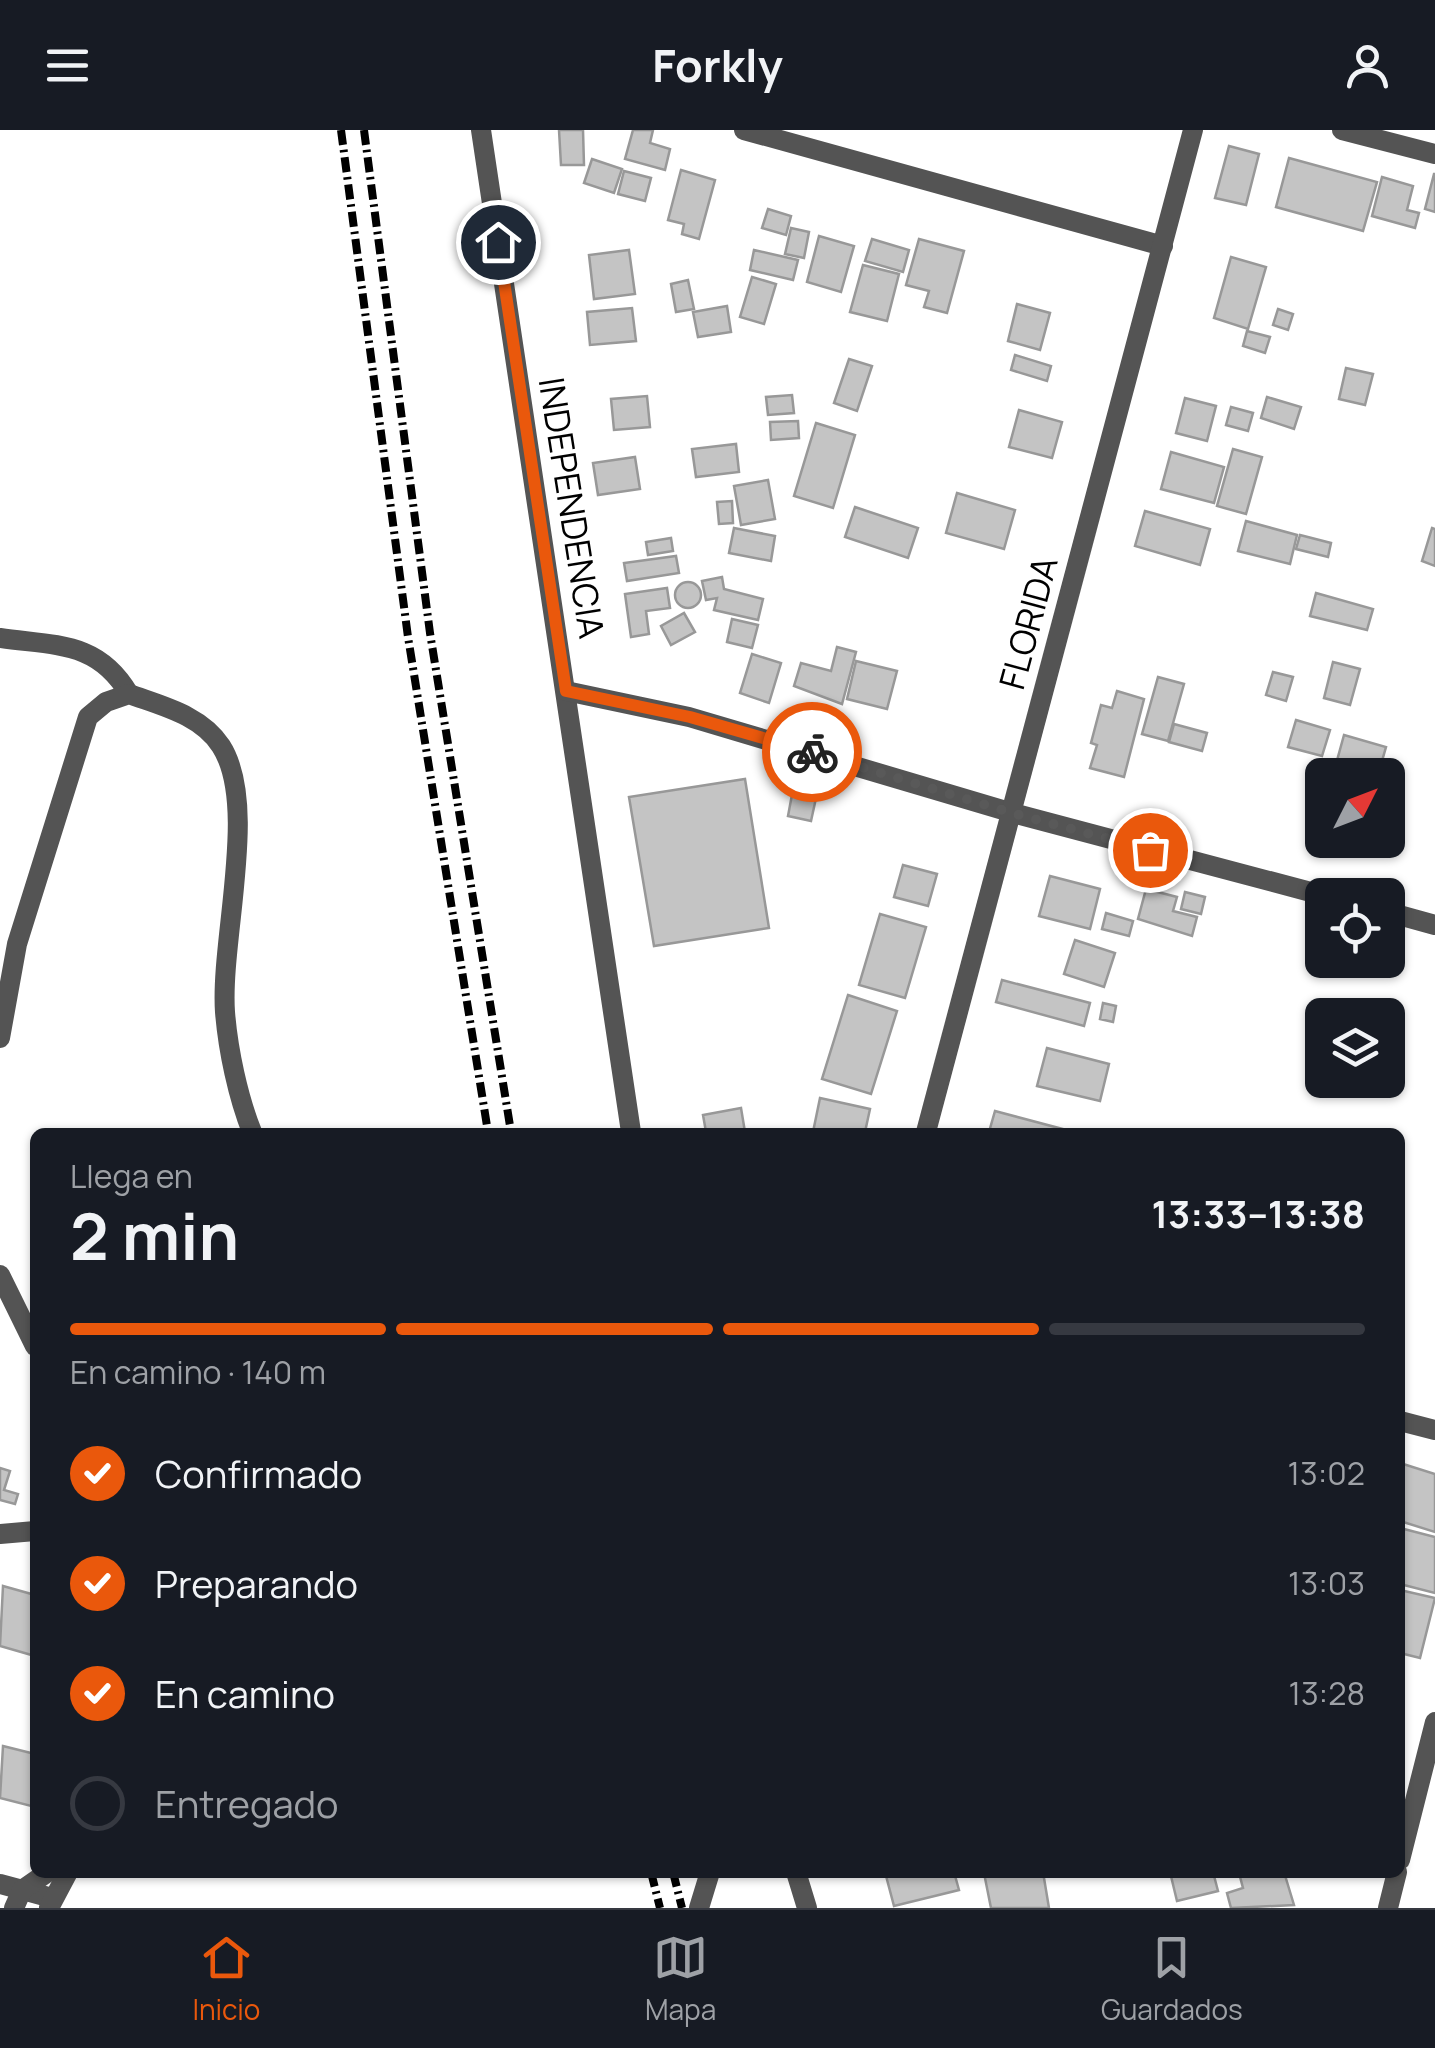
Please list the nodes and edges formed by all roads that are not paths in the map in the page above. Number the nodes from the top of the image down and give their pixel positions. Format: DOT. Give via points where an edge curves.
graph roads {
  1 [pos="481,130"];
  2 [pos="744,130"];
  3 [pos="1193,130"];
  4 [pos="1342,130"];
  5 [pos="1435,154"];
  6 [pos="1162,246"];
  7 [pos="0,638"];
  8 [pos="566,691"];
  9 [pos="130,694"];
  10 [pos="1012,813"];
  11 [pos="1305,891"];
  12 [pos="1405,917"];
  13 [pos="1435,925"];
  14 [pos="8,942"];
  15 [pos="0,1038"];
  16 [pos="251,1128"];
  17 [pos="630,1128"];
  18 [pos="927,1128"];
  19 [pos="0,1275"];
  20 [pos="30,1336"];
  21 [pos="1405,1422"];
  22 [pos="1435,1430"];
  23 [pos="30,1532"];
  24 [pos="0,1534"];
  25 [pos="1435,1722"];
  26 [pos="1405,1840"];
  27 [pos="41,1878"];
  28 [pos="65,1878"];
  29 [pos="708,1878"];
  30 [pos="798,1878"];
  31 [pos="1396,1878"];
  32 [pos="0,1884"];
  33 [pos="18,1899"];
  34 [pos="50,1903"];
  35 [pos="699,1908"];
  36 [pos="807,1908"];
  37 [pos="1388,1908"];
  1 -- 8 [label="street, INDEPENDENCIA"];
  2 -- 6 [label="street"];
  3 -- 6 [label="street, FLORIDA"];
  4 -- 5 [label="street"];
  6 -- 10 [label="street, FLORIDA"];
  7 -- 9 [label="street" via="91,652 116,670"];
  8 -- 10 [label="street" via="690,717"];
  8 -- 17 [label="street, INDEPENDENCIA"];
  9 -- 14 [label="street" via="88,717"];
  9 -- 16 [label="street" via="194,718 220,745 236,781 225,1013"];
  10 -- 11 [label="street"];
  10 -- 18 [label="street, FLORIDA"];
  12 -- 13 [label="street"];
  14 -- 15 [label="street"];
  19 -- 20 [label="street"];
  21 -- 22 [label="street"];
  23 -- 24 [label="street"];
  25 -- 26 [label="street"];
  27 -- 33 [label="street"];
  28 -- 34 [label="street"];
  29 -- 35 [label="street"];
  30 -- 36 [label="street"];
  31 -- 37 [label="street"];
  32 -- 33 [label="street"];
  33 -- 34 [label="street"];
}
